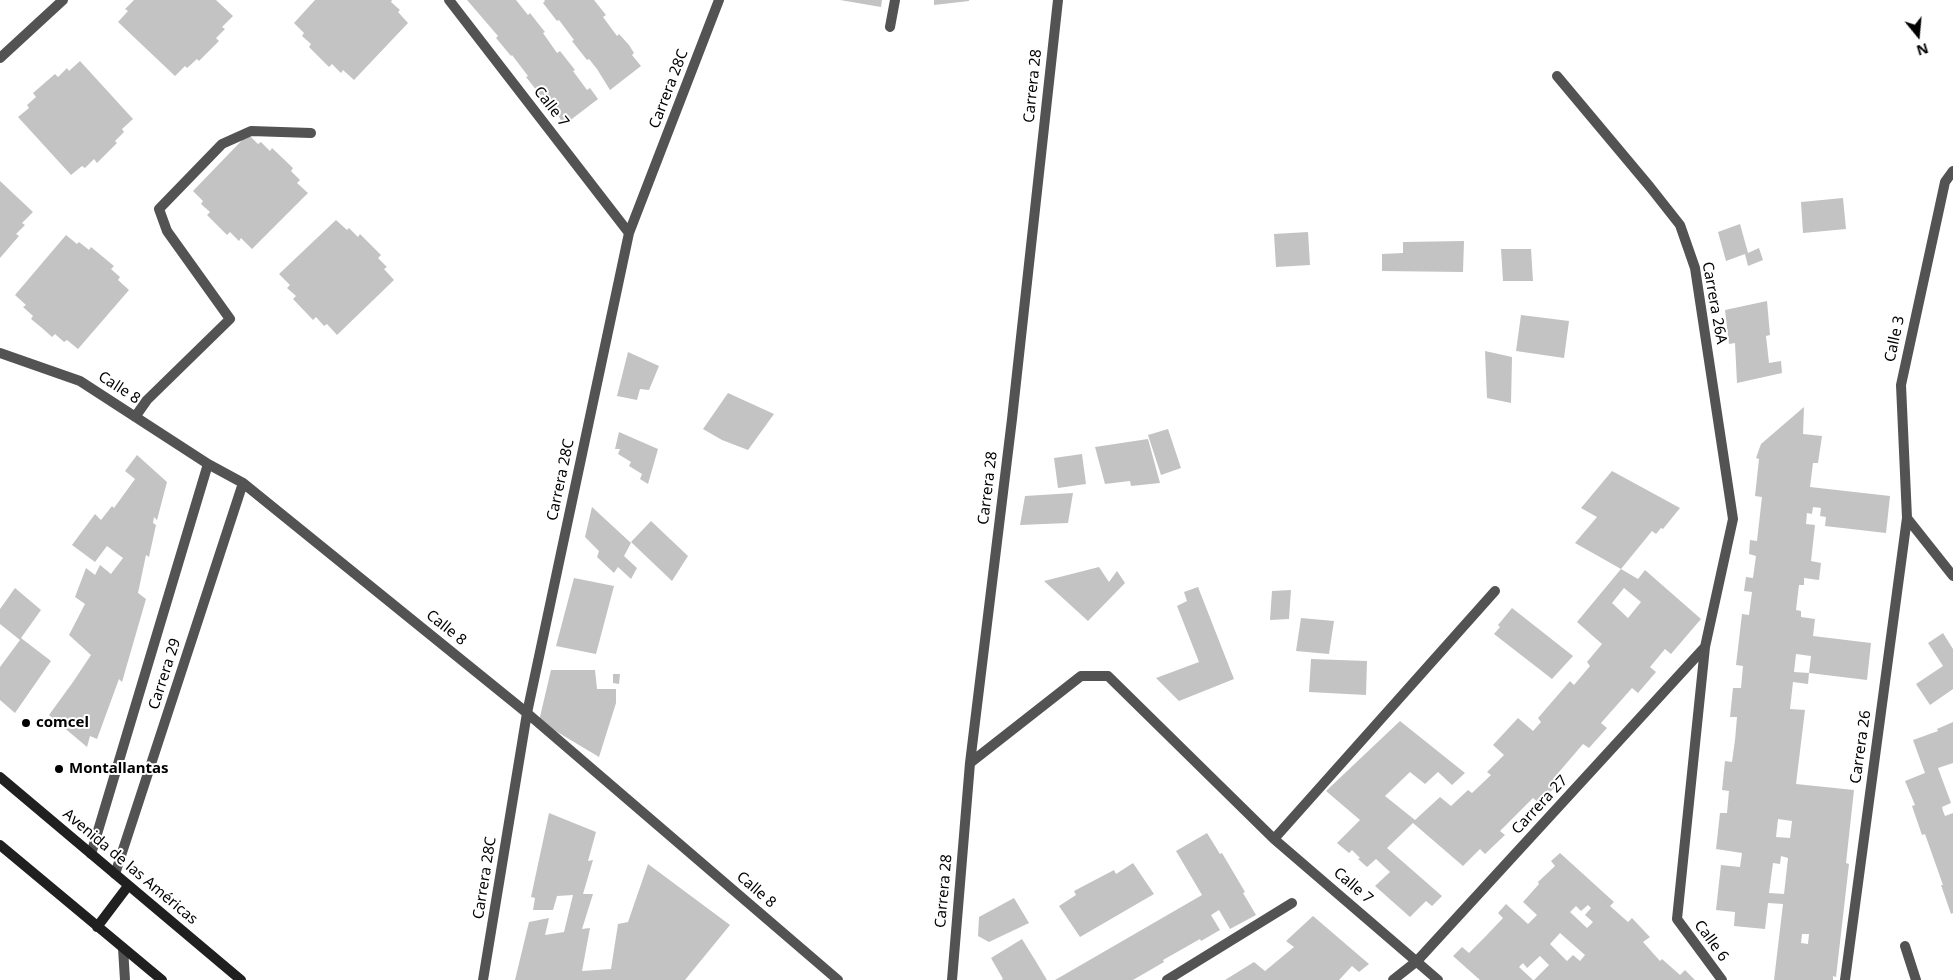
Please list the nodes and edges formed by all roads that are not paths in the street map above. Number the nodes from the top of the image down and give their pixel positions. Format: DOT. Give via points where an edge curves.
graph roads {
  1 [pos="63,0"];
  2 [pos="449,0"];
  3 [pos="719,0"];
  4 [pos="895,0"];
  5 [pos="1058,0"];
  6 [pos="890,27"];
  7 [pos="0,58"];
  8 [pos="1557,76"];
  9 [pos="311,133"];
  10 [pos="1953,171"];
  11 [pos="629,233"];
  12 [pos="0,353"];
  13 [pos="135,417"];
  14 [pos="208,464"];
  15 [pos="243,483"];
  16 [pos="1907,518"];
  17 [pos="1953,576"];
  18 [pos="1495,591"];
  19 [pos="1705,647"];
  20 [pos="527,713"];
  21 [pos="970,763"];
  22 [pos="0,778"];
  23 [pos="1274,839"];
  24 [pos="0,845"];
  25 [pos="91,854"];
  26 [pos="115,874"];
  27 [pos="128,886"];
  28 [pos="1292,903"];
  29 [pos="97,927"];
  30 [pos="1905,946"];
  31 [pos="123,948"];
  32 [pos="1418,961"];
  33 [pos="125,980"];
  34 [pos="162,980"];
  35 [pos="241,980"];
  36 [pos="483,980"];
  37 [pos="838,980"];
  38 [pos="952,980"];
  39 [pos="1167,980"];
  40 [pos="1393,980"];
  41 [pos="1438,980"];
  42 [pos="1722,980"];
  43 [pos="1846,980"];
  44 [pos="1916,980"];
  1 -- 7 [label="street"];
  2 -- 11 [label="street, Calle 7"];
  3 -- 11 [label="street, Carrera 28C"];
  4 -- 6 [label="street"];
  5 -- 21 [label="street, Carrera 28"];
  8 -- 19 [label="street, Carrera 26A" via="1680,225 1695,268 1733,519"];
  9 -- 13 [label="street" via="251,131 222,144 160,209 167,231 230,319 147,400"];
  10 -- 16 [label="street, Calle 3" via="1946,182 1901,385"];
  11 -- 20 [label="street, Carrera 28C"];
  12 -- 13 [label="street, Calle 8" via="80,381"];
  13 -- 14 [label="street, Calle 8"];
  14 -- 15 [label="street, Calle 8"];
  14 -- 25 [label="street, Carrera 29"];
  15 -- 20 [label="street, Calle 8"];
  15 -- 26 [label="street, Carrera 29"];
  16 -- 17 [label="street"];
  16 -- 43 [label="street, Carrera 26"];
  18 -- 23 [label="street"];
  19 -- 32 [label="street, Carrera 27"];
  19 -- 42 [label="street, Calle 6" via="1677,919"];
  20 -- 36 [label="street, Carrera 28C"];
  20 -- 37 [label="street, Calle 8"];
  21 -- 23 [label="street, Calle 7" via="1081,676 1108,676"];
  21 -- 38 [label="street, Carrera 28"];
  22 -- 25 [label="main road, Avenida de las Américas"];
  23 -- 32 [label="street, Calle 7"];
  24 -- 29 [label="main road"];
  25 -- 26 [label="main road, Avenida de las Américas"];
  26 -- 27 [label="main road, Avenida de las Américas"];
  27 -- 29 [label="main road"];
  27 -- 35 [label="main road, Avenida de las Américas"];
  28 -- 39 [label="street"];
  29 -- 31 [label="main road"];
  30 -- 44 [label="street"];
  31 -- 33 [label="street"];
  31 -- 34 [label="main road"];
  32 -- 40 [label="street, Carrera 27"];
  32 -- 41 [label="street, Calle 7"];
}
